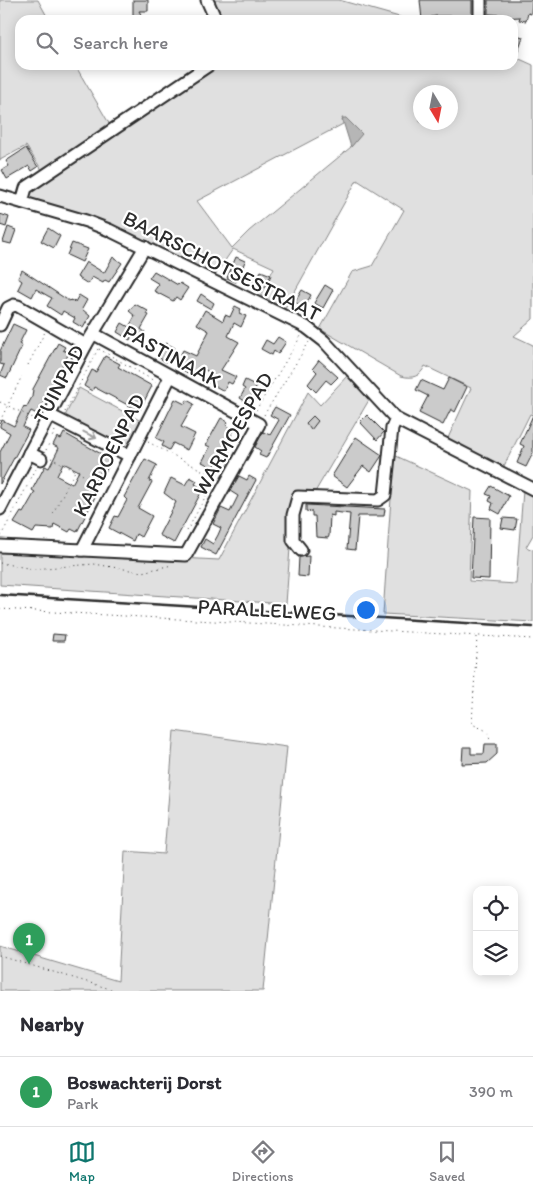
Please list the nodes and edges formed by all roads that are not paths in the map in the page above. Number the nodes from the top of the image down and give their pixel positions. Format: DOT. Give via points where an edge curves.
graph roads {
  1 [pos="207,0"];
  2 [pos="480,0"];
  3 [pos="214,15"];
  4 [pos="480,15"];
  5 [pos="202,70"];
  6 [pos="0,196"];
  7 [pos="22,202"];
  8 [pos="145,246"];
  9 [pos="0,325"];
  10 [pos="98,341"];
  11 [pos="86,345"];
  12 [pos="170,377"];
  13 [pos="47,419"];
  14 [pos="396,419"];
  15 [pos="259,424"];
  16 [pos="30,452"];
  17 [pos="42,456"];
  18 [pos="130,456"];
  19 [pos="217,475"];
  20 [pos="228,479"];
  21 [pos="533,489"];
  22 [pos="0,508"];
  23 [pos="0,546"];
  24 [pos="82,550"];
  25 [pos="301,550"];
  1 -- 3 [label="street"];
  2 -- 4 [label="street"];
  5 -- 7 [label="street" via="26,188"];
  6 -- 7 [label="street, BAARSCHOTSESTRAAT"];
  7 -- 8 [label="street, BAARSCHOTSESTRAAT" via="86,221"];
  8 -- 10 [label="street, TUINPAD"];
  8 -- 14 [label="street, BAARSCHOTSESTRAAT" via="315,333"];
  9 -- 11 [label="street" via="8,308 14,305"];
  10 -- 11 [label="street, TUINPAD"];
  10 -- 12 [label="street, PASTINAAK"];
  11 -- 13 [label="street, TUINPAD"];
  12 -- 15 [label="street, PASTINAAK"];
  12 -- 18 [label="street, KARDOENPAD"];
  13 -- 16 [label="street, TUINPAD"];
  13 -- 18 [label="street, one-way" via="60,421"];
  14 -- 21 [label="street, BAARSCHOTSESTRAAT"];
  14 -- 25 [label="street" via="392,428 385,495 378,500 298,497 293,515 293,540"];
  15 -- 20 [label="street, WARMOESPAD"];
  16 -- 17 [label="street"];
  16 -- 22 [label="street, TUINPAD"];
  18 -- 24 [label="street, KARDOENPAD"];
  19 -- 20 [label="street"];
  20 -- 24 [label="street, WARMOESPAD" via="186,555"];
  23 -- 24 [label="street"];
}
